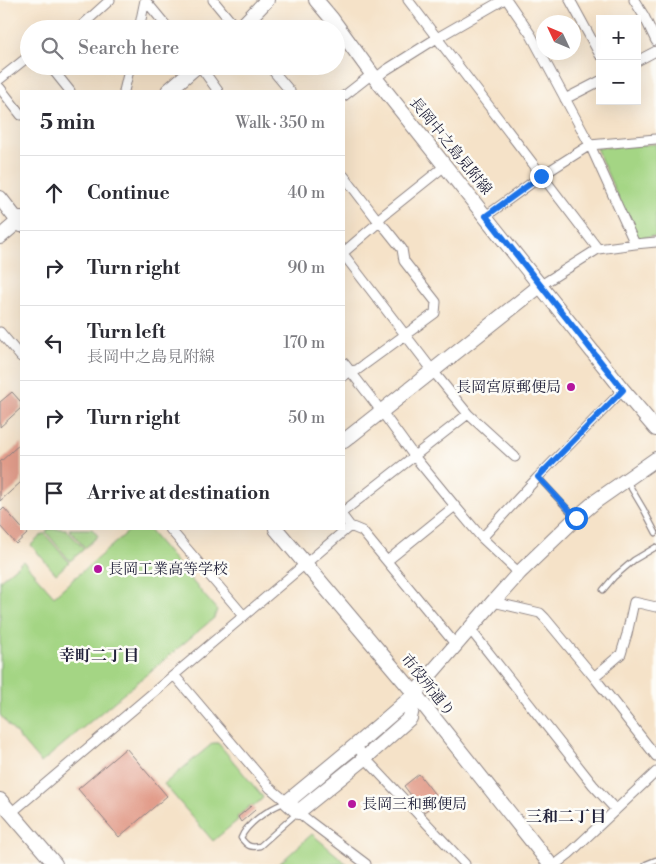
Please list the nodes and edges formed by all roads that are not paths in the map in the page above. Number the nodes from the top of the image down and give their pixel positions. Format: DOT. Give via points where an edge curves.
graph roads {
  1 [pos="110,0"];
  2 [pos="145,0"];
  3 [pos="213,0"];
  4 [pos="267,0"];
  5 [pos="316,0"];
  6 [pos="408,0"];
  7 [pos="503,0"];
  8 [pos="507,0"];
  9 [pos="570,0"];
  10 [pos="634,0"];
  11 [pos="88,20"];
  12 [pos="140,20"];
  13 [pos="162,20"];
  14 [pos="230,20"];
  15 [pos="247,20"];
  16 [pos="333,20"];
  17 [pos="345,37"];
  18 [pos="437,38"];
  19 [pos="656,41"];
  20 [pos="596,48"];
  21 [pos="656,51"];
  22 [pos="639,60"];
  23 [pos="20,63"];
  24 [pos="57,75"];
  25 [pos="128,75"];
  26 [pos="187,75"];
  27 [pos="205,75"];
  28 [pos="277,75"];
  29 [pos="374,76"];
  30 [pos="0,79"];
  31 [pos="596,83"];
  32 [pos="0,88"];
  33 [pos="69,90"];
  34 [pos="124,90"];
  35 [pos="169,90"];
  36 [pos="217,90"];
  37 [pos="289,90"];
  38 [pos="345,95"];
  39 [pos="565,100"];
  40 [pos="20,114"];
  41 [pos="656,139"];
  42 [pos="590,145"];
  43 [pos="446,165"];
  44 [pos="541,176"];
  45 [pos="345,177"];
  46 [pos="0,198"];
  47 [pos="486,216"];
  48 [pos="20,222"];
  49 [pos="379,222"];
  50 [pos="0,237"];
  51 [pos="656,242"];
  52 [pos="635,244"];
  53 [pos="598,249"];
  54 [pos="345,253"];
  55 [pos="345,255"];
  56 [pos="541,285"];
  57 [pos="0,332"];
  58 [pos="406,335"];
  59 [pos="20,356"];
  60 [pos="433,371"];
  61 [pos="347,373"];
  62 [pos="623,390"];
  63 [pos="382,412"];
  64 [pos="468,414"];
  65 [pos="656,429"];
  66 [pos="345,440"];
  67 [pos="414,456"];
  68 [pos="515,457"];
  69 [pos="656,459"];
  70 [pos="538,477"];
  71 [pos="626,479"];
  72 [pos="455,506"];
  73 [pos="345,509"];
  74 [pos="576,518"];
  75 [pos="345,519"];
  76 [pos="350,526"];
  77 [pos="171,530"];
  78 [pos="277,530"];
  79 [pos="656,533"];
  80 [pos="482,538"];
  81 [pos="656,547"];
  82 [pos="387,561"];
  83 [pos="306,564"];
  84 [pos="520,573"];
  85 [pos="603,590"];
  86 [pos="493,602"];
  87 [pos="656,607"];
  88 [pos="244,616"];
  89 [pos="470,629"];
  90 [pos="456,645"];
  91 [pos="174,675"];
  92 [pos="594,677"];
  93 [pos="415,694"];
  94 [pos="356,745"];
  95 [pos="656,756"];
  96 [pos="365,758"];
  97 [pos="656,772"];
  98 [pos="0,800"];
  99 [pos="287,802"];
  100 [pos="616,810"];
  101 [pos="298,812"];
  102 [pos="11,813"];
  103 [pos="656,860"];
  104 [pos="55,864"];
  105 [pos="366,864"];
  106 [pos="465,864"];
  107 [pos="550,864"];
  108 [pos="556,864"];
  109 [pos="646,864"];
  1 -- 11 [label="street"];
  2 -- 12 [label="street"];
  2 -- 13 [label="street"];
  3 -- 14 [label="street"];
  4 -- 15 [label="street"];
  5 -- 16 [label="street, 長岡中之島見附線"];
  6 -- 18 [label="street"];
  7 -- 18 [label="street"];
  8 -- 39 [label="street" via="531,36"];
  9 -- 20 [label="street"];
  10 -- 19 [label="street"];
  17 -- 29 [label="street, 長岡中之島見附線"];
  18 -- 29 [label="street"];
  18 -- 44 [label="street"];
  21 -- 22 [label="street"];
  23 -- 30 [label="street"];
  24 -- 33 [label="street"];
  25 -- 34 [label="street"];
  26 -- 35 [label="street"];
  27 -- 36 [label="street"];
  28 -- 37 [label="street"];
  29 -- 38 [label="street"];
  29 -- 43 [label="street, 長岡中之島見附線"];
  31 -- 39 [label="street"];
  32 -- 40 [label="street"];
  39 -- 42 [label="street"];
  41 -- 42 [label="street"];
  42 -- 44 [label="street"];
  42 -- 52 [label="street"];
  43 -- 47 [label="street, 長岡中之島見附線"];
  43 -- 49 [label="street" via="380,216"];
  44 -- 47 [label="street"];
  44 -- 53 [label="street"];
  45 -- 49 [label="street"];
  46 -- 48 [label="street"];
  47 -- 56 [label="street, 長岡中之島見附線"];
  48 -- 50 [label="street"];
  49 -- 54 [label="street"];
  49 -- 58 [label="street" via="402,249 404,261 436,302 435,313"];
  51 -- 52 [label="street"];
  52 -- 53 [label="street"];
  53 -- 56 [label="street"];
  55 -- 58 [label="street"];
  56 -- 60 [label="street"];
  56 -- 62 [label="street, 長岡中之島見附線"];
  57 -- 59 [label="street"];
  58 -- 60 [label="street"];
  58 -- 61 [label="street" via="357,370"];
  60 -- 63 [label="street"];
  60 -- 64 [label="street"];
  61 -- 63 [label="street"];
  62 -- 65 [label="street, 長岡中之島見附線"];
  62 -- 70 [label="street"];
  63 -- 66 [label="street"];
  63 -- 67 [label="street"];
  64 -- 67 [label="street"];
  64 -- 68 [label="street"];
  67 -- 72 [label="street"];
  67 -- 73 [label="street"];
  69 -- 71 [label="street"];
  70 -- 74 [label="lane"];
  70 -- 80 [label="street"];
  71 -- 74 [label="street"];
  71 -- 79 [label="lane"];
  72 -- 80 [label="street"];
  72 -- 82 [label="street"];
  74 -- 84 [label="street"];
  75 -- 76 [label="street"];
  76 -- 82 [label="street" via="362,531"];
  76 -- 83 [label="street"];
  77 -- 88 [label="street"];
  78 -- 83 [label="street, 市役所通り"];
  80 -- 84 [label="street"];
  81 -- 85 [label="lane" via="634,560"];
  82 -- 90 [label="street"];
  83 -- 88 [label="street"];
  83 -- 93 [label="street, 市役所通り"];
  84 -- 86 [label="street"];
  86 -- 89 [label="street"];
  86 -- 92 [label="street" via="540,613"];
  87 -- 92 [label="street" via="634,602 621,654"];
  88 -- 91 [label="street"];
  89 -- 90 [label="street"];
  89 -- 100 [label="street"];
  90 -- 93 [label="street"];
  91 -- 99 [label="street" via="270,788"];
  91 -- 102 [label="street"];
  92 -- 95 [label="street"];
  93 -- 94 [label="street"];
  93 -- 96 [label="street" via="410,718"];
  93 -- 107 [label="street, 市役所通り"];
  94 -- 96 [label="street"];
  94 -- 99 [label="street"];
  96 -- 101 [label="street"];
  96 -- 106 [label="street"];
  97 -- 100 [label="street"];
  98 -- 102 [label="street"];
  99 -- 101 [label="street"];
  99 -- 101 [label="lane" via="266,811 243,833 241,838 246,845 260,846"];
  100 -- 108 [label="street"];
  101 -- 105 [label="street"];
  102 -- 104 [label="street"];
  103 -- 109 [label="lane"];
}
